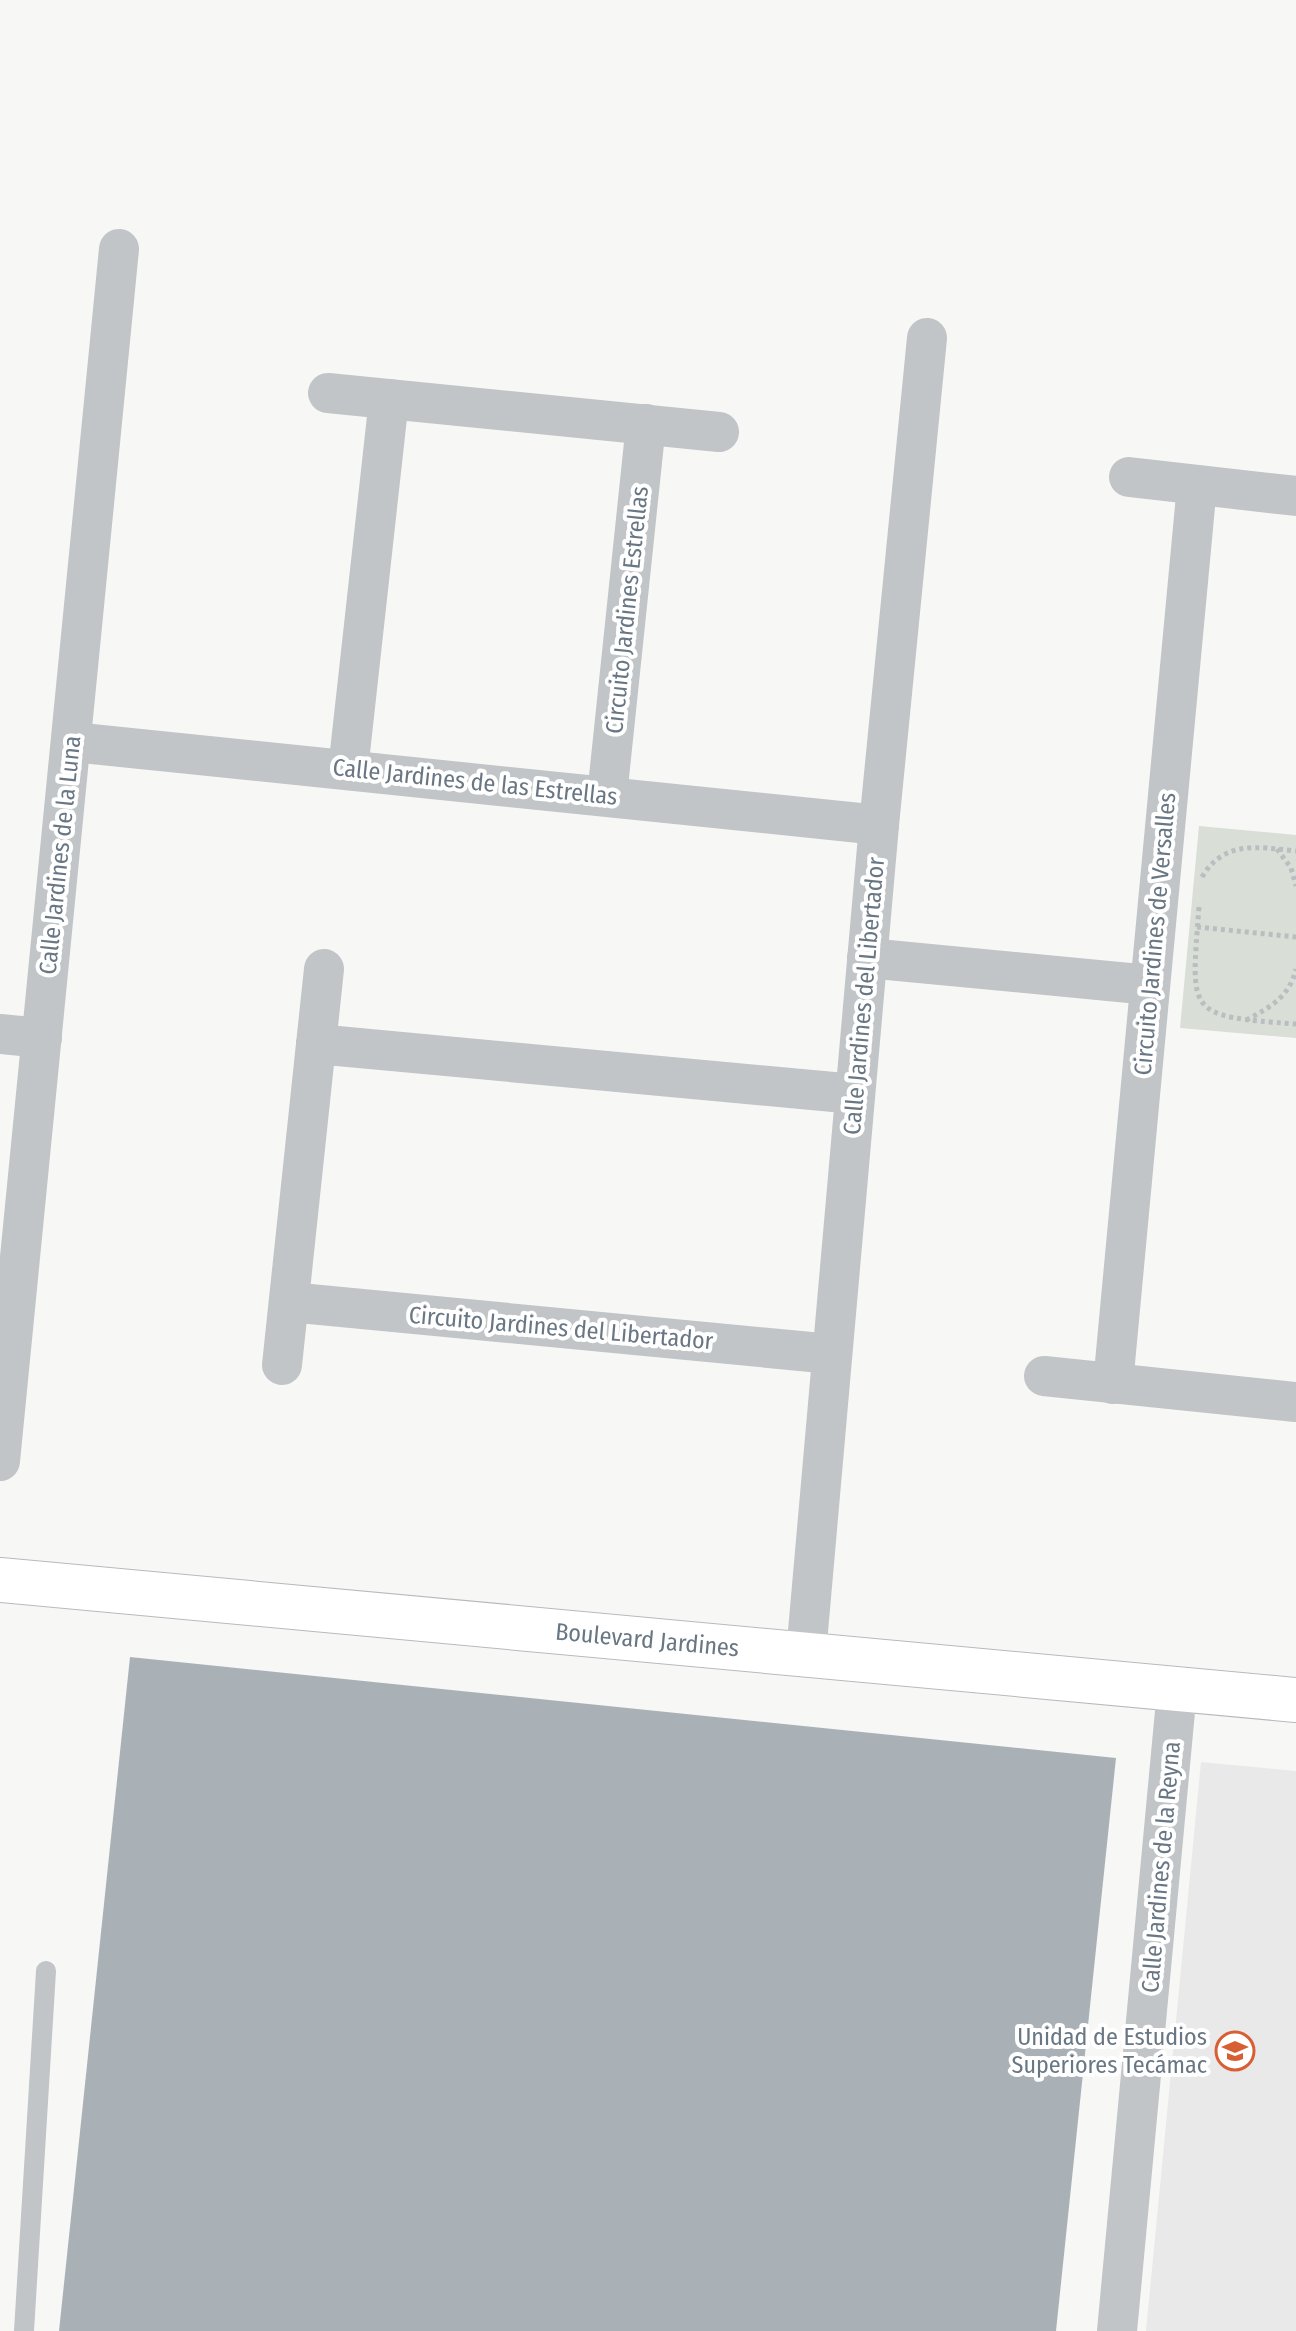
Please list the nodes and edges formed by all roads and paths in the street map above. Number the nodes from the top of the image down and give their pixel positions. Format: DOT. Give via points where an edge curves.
graph roads {
  1 [pos="119,249"];
  2 [pos="927,338"];
  3 [pos="328,393"];
  4 [pos="389,399"];
  5 [pos="646,424"];
  6 [pos="719,432"];
  7 [pos="1129,477"];
  8 [pos="1197,485"];
  9 [pos="1296,496"];
  10 [pos="72,742"];
  11 [pos="348,770"];
  12 [pos="607,796"];
  13 [pos="879,825"];
  14 [pos="1277,849"];
  15 [pos="1296,851"];
  16 [pos="1296,886"];
  17 [pos="1201,888"];
  18 [pos="1200,901"];
  19 [pos="1156,923"];
  20 [pos="1198,928"];
  21 [pos="1296,937"];
  22 [pos="867,958"];
  23 [pos="324,969"];
  24 [pos="1296,969"];
  25 [pos="1150,985"];
  26 [pos="1245,1020"];
  27 [pos="1296,1024"];
  28 [pos="0,1034"];
  29 [pos="42,1038"];
  30 [pos="316,1044"];
  31 [pos="855,1094"];
  32 [pos="289,1302"];
  33 [pos="832,1354"];
  34 [pos="282,1365"];
  35 [pos="1044,1376"];
  36 [pos="1113,1384"];
  37 [pos="1296,1402"];
  38 [pos="0,1461"];
  39 [pos="0,1580"];
  40 [pos="806,1654"];
  41 [pos="1177,1690"];
  42 [pos="1296,1700"];
  43 [pos="46,1971"];
  44 [pos="19,2329"];
  45 [pos="1117,2331"];
  1 -- 10 [label="street, Calle Jardines de la Luna"];
  2 -- 13 [label="street, Calle Jardines del Libertador"];
  3 -- 4 [label="street"];
  4 -- 5 [label="street"];
  4 -- 11 [label="street"];
  5 -- 6 [label="street"];
  5 -- 12 [label="street, Circuito Jardines Estrellas"];
  7 -- 8 [label="street"];
  8 -- 9 [label="street"];
  8 -- 19 [label="street, Circuito Jardines de Versalles"];
  10 -- 11 [label="street, Calle Jardines de las Estrellas"];
  10 -- 29 [label="street, Calle Jardines de la Luna"];
  11 -- 12 [label="street, Calle Jardines de las Estrellas"];
  12 -- 13 [label="street, Calle Jardines de las Estrellas"];
  13 -- 22 [label="street, Calle Jardines del Libertador"];
  14 -- 15 [label="path"];
  14 -- 16 [label="path"];
  14 -- 17 [label="path" via="1245,846 1222,853 1202,875"];
  18 -- 20 [label="path"];
  19 -- 20 [label="path"];
  19 -- 25 [label="street, Circuito Jardines de Versalles"];
  20 -- 21 [label="path"];
  20 -- 26 [label="path" via="1194,987 1206,1010"];
  22 -- 25 [label="street"];
  22 -- 31 [label="street, Calle Jardines del Libertador"];
  23 -- 30 [label="street"];
  24 -- 26 [label="path" via="1293,984 1271,1008"];
  25 -- 36 [label="street, Circuito Jardines de Versalles"];
  26 -- 27 [label="path"];
  28 -- 29 [label="street"];
  29 -- 38 [label="street, Calle Jardines de la Luna"];
  30 -- 31 [label="street"];
  30 -- 32 [label="street"];
  31 -- 33 [label="street, Calle Jardines del Libertador"];
  32 -- 33 [label="street, Circuito Jardines del Libertador"];
  32 -- 34 [label="street"];
  33 -- 40 [label="street, Calle Jardines del Libertador"];
  35 -- 36 [label="street"];
  36 -- 37 [label="street"];
  39 -- 40 [label="street, Boulevard Jardines"];
  40 -- 41 [label="street, Boulevard Jardines"];
  41 -- 42 [label="street, Boulevard Jardines"];
  41 -- 45 [label="street, Calle Jardines de la Reyna"];
  43 -- 44 [label="lane"];
}
